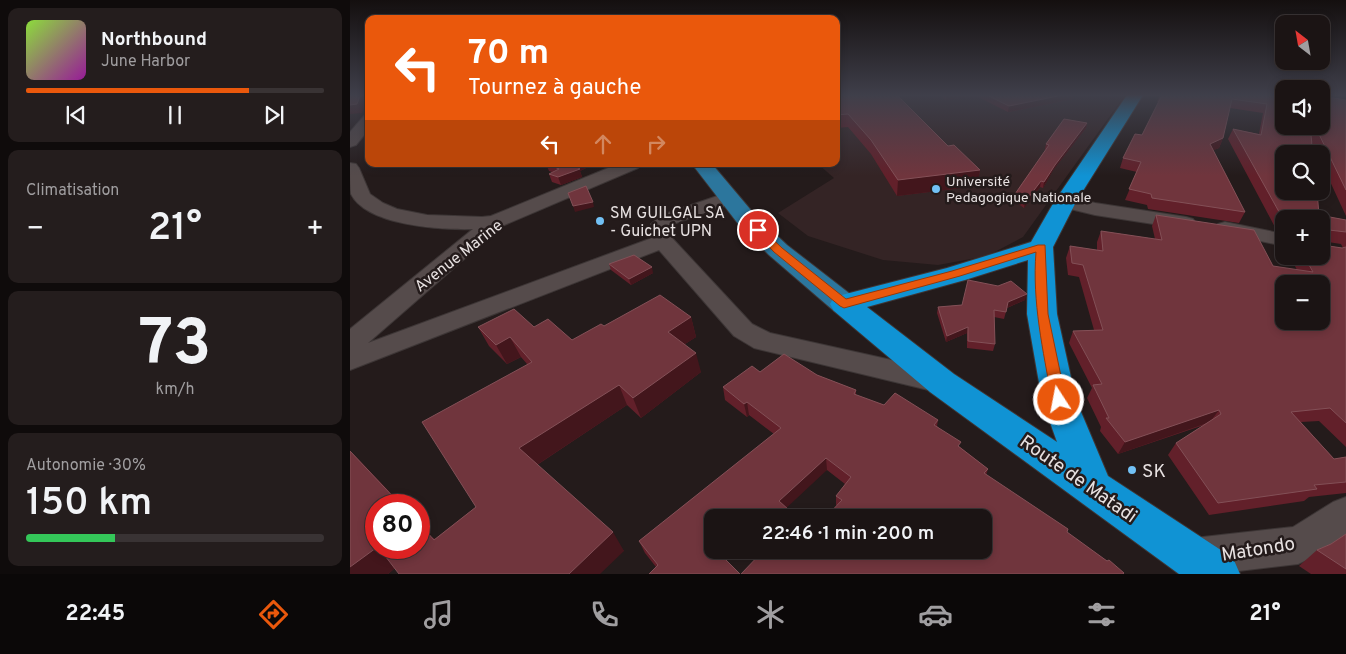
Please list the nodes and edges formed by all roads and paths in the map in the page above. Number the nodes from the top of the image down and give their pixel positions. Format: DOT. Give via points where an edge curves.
graph roads {
  1 [pos="1117,122"];
  2 [pos="365,124"];
  3 [pos="350,142"];
  4 [pos="625,167"];
  5 [pos="704,167"];
  6 [pos="350,168"];
  7 [pos="729,198"];
  8 [pos="1065,202"];
  9 [pos="494,222"];
  10 [pos="1275,238"];
  11 [pos="663,241"];
  12 [pos="1041,247"];
  13 [pos="844,304"];
  14 [pos="350,343"];
  15 [pos="350,360"];
  16 [pos="942,383"];
  17 [pos="1093,487"];
  18 [pos="1346,514"];
  19 [pos="1205,566"];
  1 -- 8 [label="highway"];
  2 -- 3 [label="street"];
  4 -- 9 [label="street, Avenue Marine"];
  5 -- 7 [label="main road"];
  6 -- 9 [label="street" via="365,200 388,212 435,222"];
  7 -- 11 [label="street" via="661,224"];
  7 -- 13 [label="main road" via="778,250"];
  8 -- 10 [label="street"];
  8 -- 12 [label="highway"];
  9 -- 14 [label="street, Avenue Marine"];
  11 -- 15 [label="street"];
  11 -- 16 [label="street" via="743,330 763,340"];
  12 -- 13 [label="highway"];
  12 -- 17 [label="highway" via="1042,314 1059,400"];
  13 -- 16 [label="highway, Route de Matadi"];
  16 -- 17 [label="highway, Route de Matadi"];
  17 -- 19 [label="highway, Route de Matadi"];
  18 -- 19 [label="street, Matondo" via="1298,544"];
}
